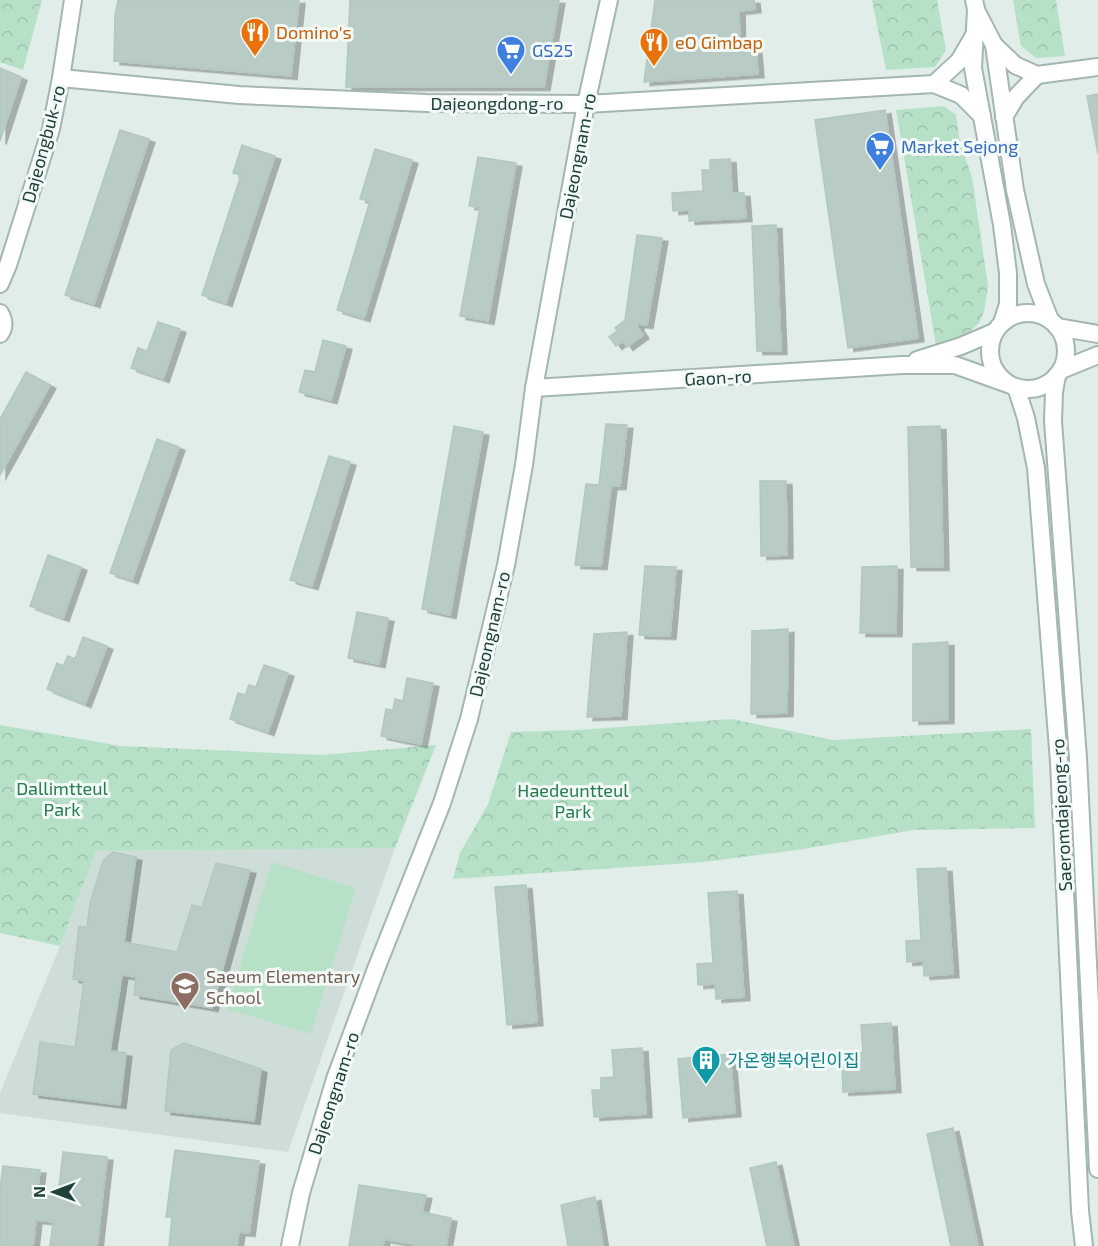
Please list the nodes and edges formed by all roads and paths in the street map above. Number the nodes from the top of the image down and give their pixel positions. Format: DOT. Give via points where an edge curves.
graph roads {
  1 [pos="73,0"];
  2 [pos="609,0"];
  3 [pos="975,4"];
  4 [pos="975,34"];
  5 [pos="994,45"];
  6 [pos="1098,67"];
  7 [pos="1037,75"];
  8 [pos="61,78"];
  9 [pos="934,84"];
  10 [pos="586,104"];
  11 [pos="982,116"];
  12 [pos="1005,117"];
  13 [pos="0,284"];
  14 [pos="0,313"];
  15 [pos="1054,324"];
  16 [pos="998,328"];
  17 [pos="0,334"];
  18 [pos="1098,334"];
  19 [pos="1098,356"];
  20 [pos="902,365"];
  21 [pos="1059,373"];
  22 [pos="1012,386"];
  23 [pos="534,388"];
  24 [pos="1098,1170"];
  25 [pos="290,1246"];
  26 [pos="1084,1246"];
  1 -- 8 [label="street, Dajeongbuk-ro"];
  2 -- 10 [label="street, Dajeongnam-ro"];
  3 -- 4 [label="street"];
  3 -- 5 [label="street"];
  4 -- 9 [label="street" via="959,62"];
  4 -- 11 [label="street" via="973,68"];
  5 -- 7 [label="street" via="1016,65"];
  5 -- 12 [label="street"];
  6 -- 7 [label="street"];
  7 -- 12 [label="street" via="1016,97"];
  8 -- 10 [label="street, Dajeongdong-ro" via="239,95 427,103"];
  8 -- 13 [label="street, Dajeongbuk-ro" via="51,129"];
  9 -- 10 [label="street, Dajeongdong-ro"];
  9 -- 11 [label="street" via="961,95"];
  10 -- 23 [label="street, Dajeongnam-ro"];
  11 -- 16 [label="street" via="1008,273 1008,304"];
  12 -- 15 [label="street" via="1036,284"];
  14 -- 17 [label="street" via="4,325"];
  15 -- 16 [label="street" via="1041,316 1021,313"];
  15 -- 18 [label="street"];
  15 -- 21 [label="street" via="1066,348"];
  16 -- 20 [label="street" via="961,346"];
  16 -- 22 [label="street" via="990,344 990,356 999,377"];
  19 -- 21 [label="street"];
  20 -- 22 [label="street" via="955,365"];
  20 -- 23 [label="street, Gaon-ro"];
  21 -- 22 [label="street" via="1036,389"];
  21 -- 24 [label="street, Saeromdajeong-ro" via="1053,422 1078,758"];
  22 -- 26 [label="street, Saeromdajeong-ro" via="1026,418 1036,468 1059,762"];
  23 -- 25 [label="street, Dajeongnam-ro" via="506,565 469,719 442,803 335,1079 301,1193"];
}
